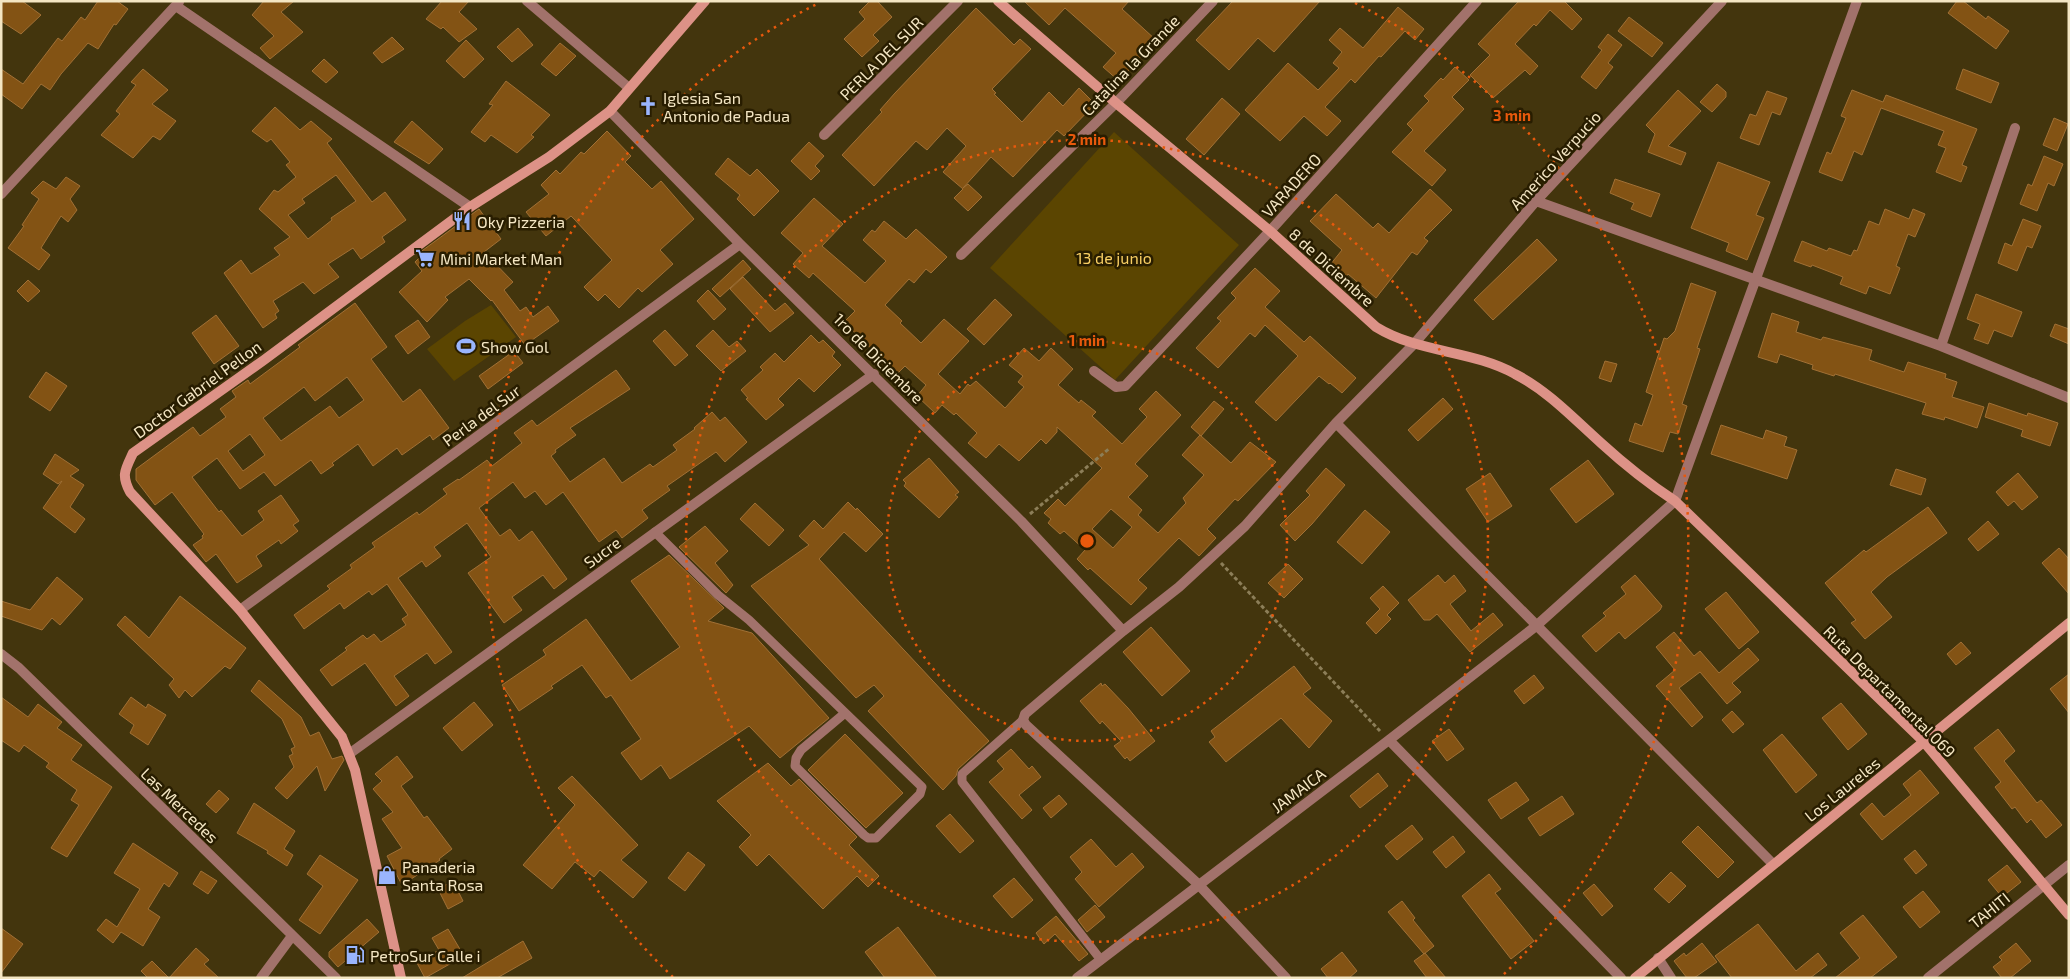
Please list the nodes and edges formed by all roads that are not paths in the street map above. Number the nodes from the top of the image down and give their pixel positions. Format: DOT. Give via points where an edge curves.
graph roads {
  1 [pos="527,1"];
  2 [pos="705,1"];
  3 [pos="958,1"];
  4 [pos="998,1"];
  5 [pos="1213,1"];
  6 [pos="1477,1"];
  7 [pos="1722,1"];
  8 [pos="1857,1"];
  9 [pos="178,4"];
  10 [pos="629,88"];
  11 [pos="1116,103"];
  12 [pos="610,111"];
  13 [pos="2015,128"];
  14 [pos="824,135"];
  15 [pos="1,194"];
  16 [pos="1536,201"];
  17 [pos="470,207"];
  18 [pos="1270,231"];
  19 [pos="740,244"];
  20 [pos="961,255"];
  21 [pos="1756,280"];
  22 [pos="1414,344"];
  23 [pos="1941,346"];
  24 [pos="1094,370"];
  25 [pos="874,374"];
  26 [pos="2069,398"];
  27 [pos="1336,423"];
  28 [pos="1676,501"];
  29 [pos="655,532"];
  30 [pos="240,610"];
  31 [pos="2069,623"];
  32 [pos="1536,626"];
  33 [pos="1123,631"];
  34 [pos="1,654"];
  35 [pos="845,713"];
  36 [pos="1023,720"];
  37 [pos="1389,740"];
  38 [pos="1924,742"];
  39 [pos="349,754"];
  40 [pos="1773,864"];
  41 [pos="2069,865"];
  42 [pos="1198,884"];
  43 [pos="2044,885"];
  44 [pos="2069,915"];
  45 [pos="292,936"];
  46 [pos="1658,958"];
  47 [pos="1101,960"];
  48 [pos="261,978"];
  49 [pos="336,978"];
  50 [pos="401,978"];
  51 [pos="1077,978"];
  52 [pos="1286,978"];
  53 [pos="1621,978"];
  54 [pos="1635,978"];
  55 [pos="1671,978"];
  56 [pos="1928,978"];
  1 -- 10 [label="street"];
  2 -- 10 [label="street, Doctor Gabriel Pellon"];
  3 -- 14 [label="street, PERLA DEL SUR"];
  4 -- 11 [label="street, 8 de Diciembre"];
  5 -- 11 [label="street, Catalina la Grande"];
  6 -- 18 [label="street, VARADERO"];
  7 -- 16 [label="street, Americo Verpucio"];
  8 -- 21 [label="street"];
  9 -- 15 [label="street"];
  9 -- 17 [label="street"];
  10 -- 12 [label="street, Doctor Gabriel Pellon"];
  11 -- 18 [label="street, 8 de Diciembre"];
  11 -- 20 [label="street, Catalina la Grande"];
  12 -- 17 [label="street, Doctor Gabriel Pellon" via="549,157"];
  12 -- 19 [label="street, 1ro de Diciembre"];
  13 -- 23 [label="street"];
  16 -- 21 [label="street"];
  16 -- 22 [label="street, Americo Verpucio"];
  17 -- 30 [label="street, Doctor Gabriel Pellon" via="133,453 124,480 130,492"];
  18 -- 22 [label="street, 8 de Diciembre" via="1376,327"];
  18 -- 24 [label="street, VARADERO" via="1125,386 1116,387"];
  19 -- 25 [label="street, 1ro de Diciembre"];
  19 -- 30 [label="street, Perla del Sur"];
  21 -- 23 [label="street"];
  21 -- 28 [label="street"];
  22 -- 27 [label="street, Americo Verpucio"];
  22 -- 28 [label="street, 8 de Diciembre" via="1478,359 1514,373 1548,394 1649,484"];
  23 -- 26 [label="street"];
  25 -- 29 [label="street, Sucre"];
  25 -- 33 [label="street, 1ro de Diciembre" via="1021,521"];
  27 -- 32 [label="street"];
  27 -- 33 [label="street, Americo Verpucio" via="1245,526 1180,587"];
  28 -- 32 [label="street, JAMAICA"];
  28 -- 38 [label="street, Ruta Departamental 069"];
  29 -- 35 [label="lane"];
  29 -- 39 [label="street, Sucre"];
  30 -- 39 [label="street, Doctor Gabriel Pellon" via="342,736"];
  31 -- 38 [label="street, Los Laureles"];
  32 -- 37 [label="street, JAMAICA"];
  32 -- 40 [label="street"];
  33 -- 36 [label="street, Americo Verpucio" via="1025,714"];
  34 -- 45 [label="street, Las Mercedes"];
  35 -- 35 [label="lane" via="802,750 795,766 864,835 876,838 920,794 922,786"];
  36 -- 42 [label="street"];
  36 -- 47 [label="lane" via="962,774 962,782"];
  37 -- 42 [label="street, JAMAICA"];
  37 -- 53 [label="street"];
  38 -- 40 [label="street, Los Laureles"];
  38 -- 43 [label="street, Ruta Departamental 069"];
  39 -- 50 [label="street, Doctor Gabriel Pellon"];
  40 -- 46 [label="street, Los Laureles"];
  41 -- 43 [label="street, TAHITI"];
  42 -- 47 [label="street, JAMAICA"];
  42 -- 52 [label="street"];
  43 -- 44 [label="street, Ruta Departamental 069"];
  43 -- 56 [label="street, TAHITI"];
  45 -- 48 [label="street"];
  45 -- 49 [label="street, Las Mercedes"];
  46 -- 54 [label="street, Los Laureles"];
  46 -- 55 [label="street"];
  47 -- 51 [label="street, JAMAICA"];
}
